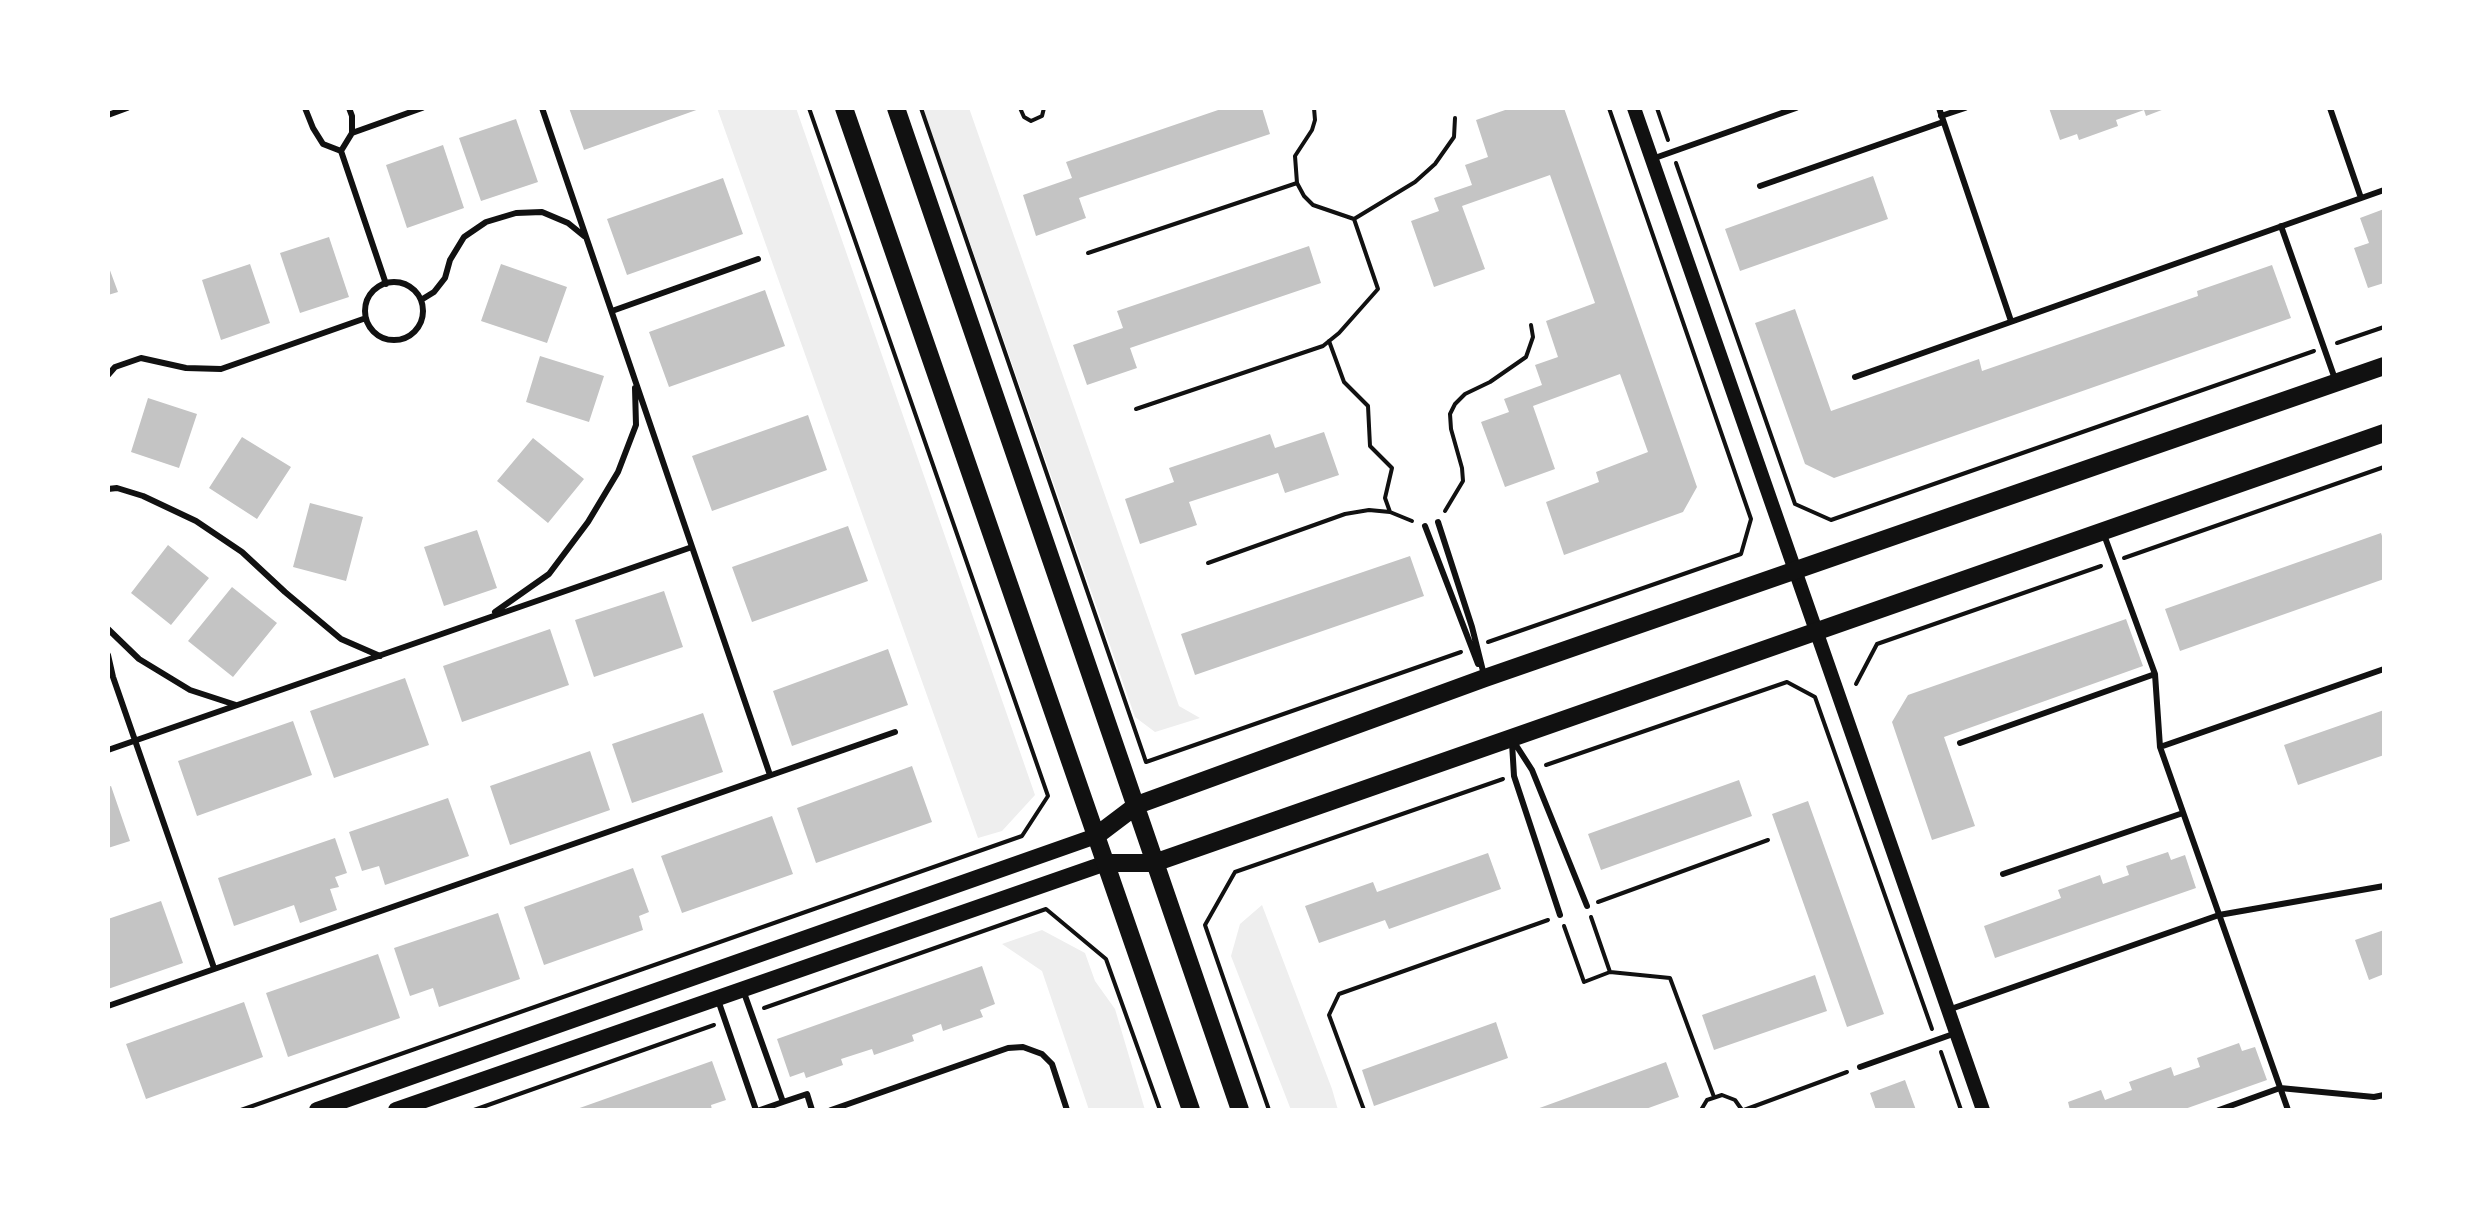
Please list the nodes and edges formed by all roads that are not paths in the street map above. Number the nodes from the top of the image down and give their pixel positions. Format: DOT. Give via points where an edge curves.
graph roads {
  1 [pos="127,108"];
  2 [pos="305,108"];
  3 [pos="349,108"];
  4 [pos="422,108"];
  5 [pos="542,108"];
  6 [pos="844,108"];
  7 [pos="896,108"];
  8 [pos="1634,108"];
  9 [pos="1796,108"];
  10 [pos="1939,108"];
  11 [pos="1965,108"];
  12 [pos="2330,108"];
  13 [pos="108,115"];
  14 [pos="1942,119"];
  15 [pos="352,133"];
  16 [pos="341,151"];
  17 [pos="1651,159"];
  18 [pos="1760,186"];
  19 [pos="2384,190"];
  20 [pos="2361,198"];
  21 [pos="2281,226"];
  22 [pos="587,239"];
  23 [pos="758,259"];
  24 [pos="386,284"];
  25 [pos="421,300"];
  26 [pos="612,311"];
  27 [pos="366,318"];
  28 [pos="2011,321"];
  29 [pos="2384,366"];
  30 [pos="108,375"];
  31 [pos="1855,377"];
  32 [pos="635,380"];
  33 [pos="2336,382"];
  34 [pos="2384,433"];
  35 [pos="108,489"];
  36 [pos="1438,522"];
  37 [pos="1425,526"];
  38 [pos="2103,532"];
  39 [pos="692,547"];
  40 [pos="1795,571"];
  41 [pos="487,618"];
  42 [pos="108,629"];
  43 [pos="1816,633"];
  44 [pos="1474,647"];
  45 [pos="108,655"];
  46 [pos="380,656"];
  47 [pos="2384,669"];
  48 [pos="2155,674"];
  49 [pos="1485,678"];
  50 [pos="236,705"];
  51 [pos="895,732"];
  52 [pos="1512,739"];
  53 [pos="135,741"];
  54 [pos="1960,743"];
  55 [pos="2160,747"];
  56 [pos="108,750"];
  57 [pos="770,775"];
  58 [pos="1137,805"];
  59 [pos="2183,813"];
  60 [pos="1096,836"];
  61 [pos="1106,863"];
  62 [pos="1154,863"];
  63 [pos="2003,874"];
  64 [pos="2384,886"];
  65 [pos="1587,906"];
  66 [pos="1560,915"];
  67 [pos="2219,915"];
  68 [pos="214,968"];
  69 [pos="743,990"];
  70 [pos="717,998"];
  71 [pos="108,1006"];
  72 [pos="1948,1010"];
  73 [pos="1956,1033"];
  74 [pos="1860,1067"];
  75 [pos="2280,1088"];
  76 [pos="2384,1095"];
  77 [pos="783,1102"];
  78 [pos="317,1110"];
  79 [pos="396,1110"];
  80 [pos="758,1110"];
  81 [pos="812,1110"];
  82 [pos="831,1110"];
  83 [pos="1067,1110"];
  84 [pos="1191,1110"];
  85 [pos="1240,1110"];
  86 [pos="1983,1110"];
  87 [pos="2219,1110"];
  88 [pos="2288,1110"];
  1 -- 13 [label="lane"];
  2 -- 16 [label="lane" via="323,144"];
  3 -- 15 [label="lane"];
  4 -- 15 [label="lane"];
  5 -- 22 [label="lane"];
  6 -- 60 [label="main road"];
  7 -- 58 [label="main road"];
  8 -- 17 [label="street"];
  9 -- 17 [label="lane"];
  10 -- 14 [label="lane"];
  11 -- 14 [label="lane"];
  12 -- 20 [label="lane"];
  14 -- 18 [label="lane"];
  14 -- 28 [label="lane"];
  15 -- 16 [label="lane"];
  16 -- 24 [label="lane"];
  17 -- 40 [label="street"];
  19 -- 20 [label="lane"];
  20 -- 21 [label="lane"];
  21 -- 28 [label="lane"];
  21 -- 33 [label="lane"];
  22 -- 25 [label="lane" via="542,212 486,222 464,237 445,278"];
  22 -- 26 [label="lane"];
  23 -- 26 [label="lane"];
  24 -- 25 [label="lane" via="409,286"];
  24 -- 27 [label="lane" via="368,299"];
  25 -- 27 [label="lane" via="418,328 403,339 384,338"];
  26 -- 32 [label="lane"];
  27 -- 30 [label="lane" via="221,369 141,358"];
  28 -- 31 [label="lane"];
  29 -- 33 [label="main road"];
  32 -- 39 [label="lane"];
  32 -- 41 [label="lane" via="636,425 618,472 588,522 549,574"];
  33 -- 40 [label="main road"];
  34 -- 38 [label="main road"];
  35 -- 46 [label="lane" via="143,496 196,521 242,552 341,639"];
  36 -- 44 [label="lane"];
  37 -- 44 [label="lane"];
  38 -- 43 [label="main road"];
  38 -- 48 [label="lane"];
  39 -- 41 [label="lane"];
  39 -- 57 [label="lane"];
  40 -- 43 [label="street"];
  40 -- 49 [label="main road"];
  41 -- 46 [label="lane"];
  42 -- 50 [label="lane" via="139,659 190,690"];
  43 -- 52 [label="main road"];
  43 -- 72 [label="street"];
  44 -- 49 [label="lane"];
  45 -- 53 [label="lane"];
  46 -- 50 [label="lane"];
  47 -- 55 [label="lane"];
  48 -- 54 [label="lane"];
  48 -- 55 [label="lane"];
  49 -- 58 [label="main road"];
  50 -- 53 [label="lane"];
  51 -- 57 [label="lane"];
  52 -- 62 [label="main road"];
  52 -- 65 [label="lane" via="1532,770"];
  52 -- 66 [label="lane" via="1514,776"];
  53 -- 56 [label="lane"];
  53 -- 68 [label="lane"];
  55 -- 59 [label="lane"];
  57 -- 68 [label="lane"];
  58 -- 60 [label="main road"];
  58 -- 62 [label="main road"];
  59 -- 63 [label="lane"];
  59 -- 67 [label="lane"];
  60 -- 61 [label="main road"];
  60 -- 78 [label="main road"];
  61 -- 62 [label="main road"];
  61 -- 69 [label="main road"];
  61 -- 84 [label="main road"];
  62 -- 85 [label="main road"];
  64 -- 67 [label="lane"];
  67 -- 72 [label="lane"];
  67 -- 75 [label="lane"];
  68 -- 71 [label="lane"];
  69 -- 70 [label="main road"];
  69 -- 77 [label="lane"];
  70 -- 79 [label="main road"];
  70 -- 80 [label="lane"];
  72 -- 73 [label="street"];
  73 -- 74 [label="lane"];
  73 -- 86 [label="street"];
  75 -- 76 [label="lane"];
  75 -- 87 [label="lane"];
  75 -- 88 [label="lane"];
  77 -- 80 [label="lane"];
  77 -- 81 [label="lane" via="807,1094"];
  82 -- 83 [label="lane" via="1023,1047 1052,1064"];
}
